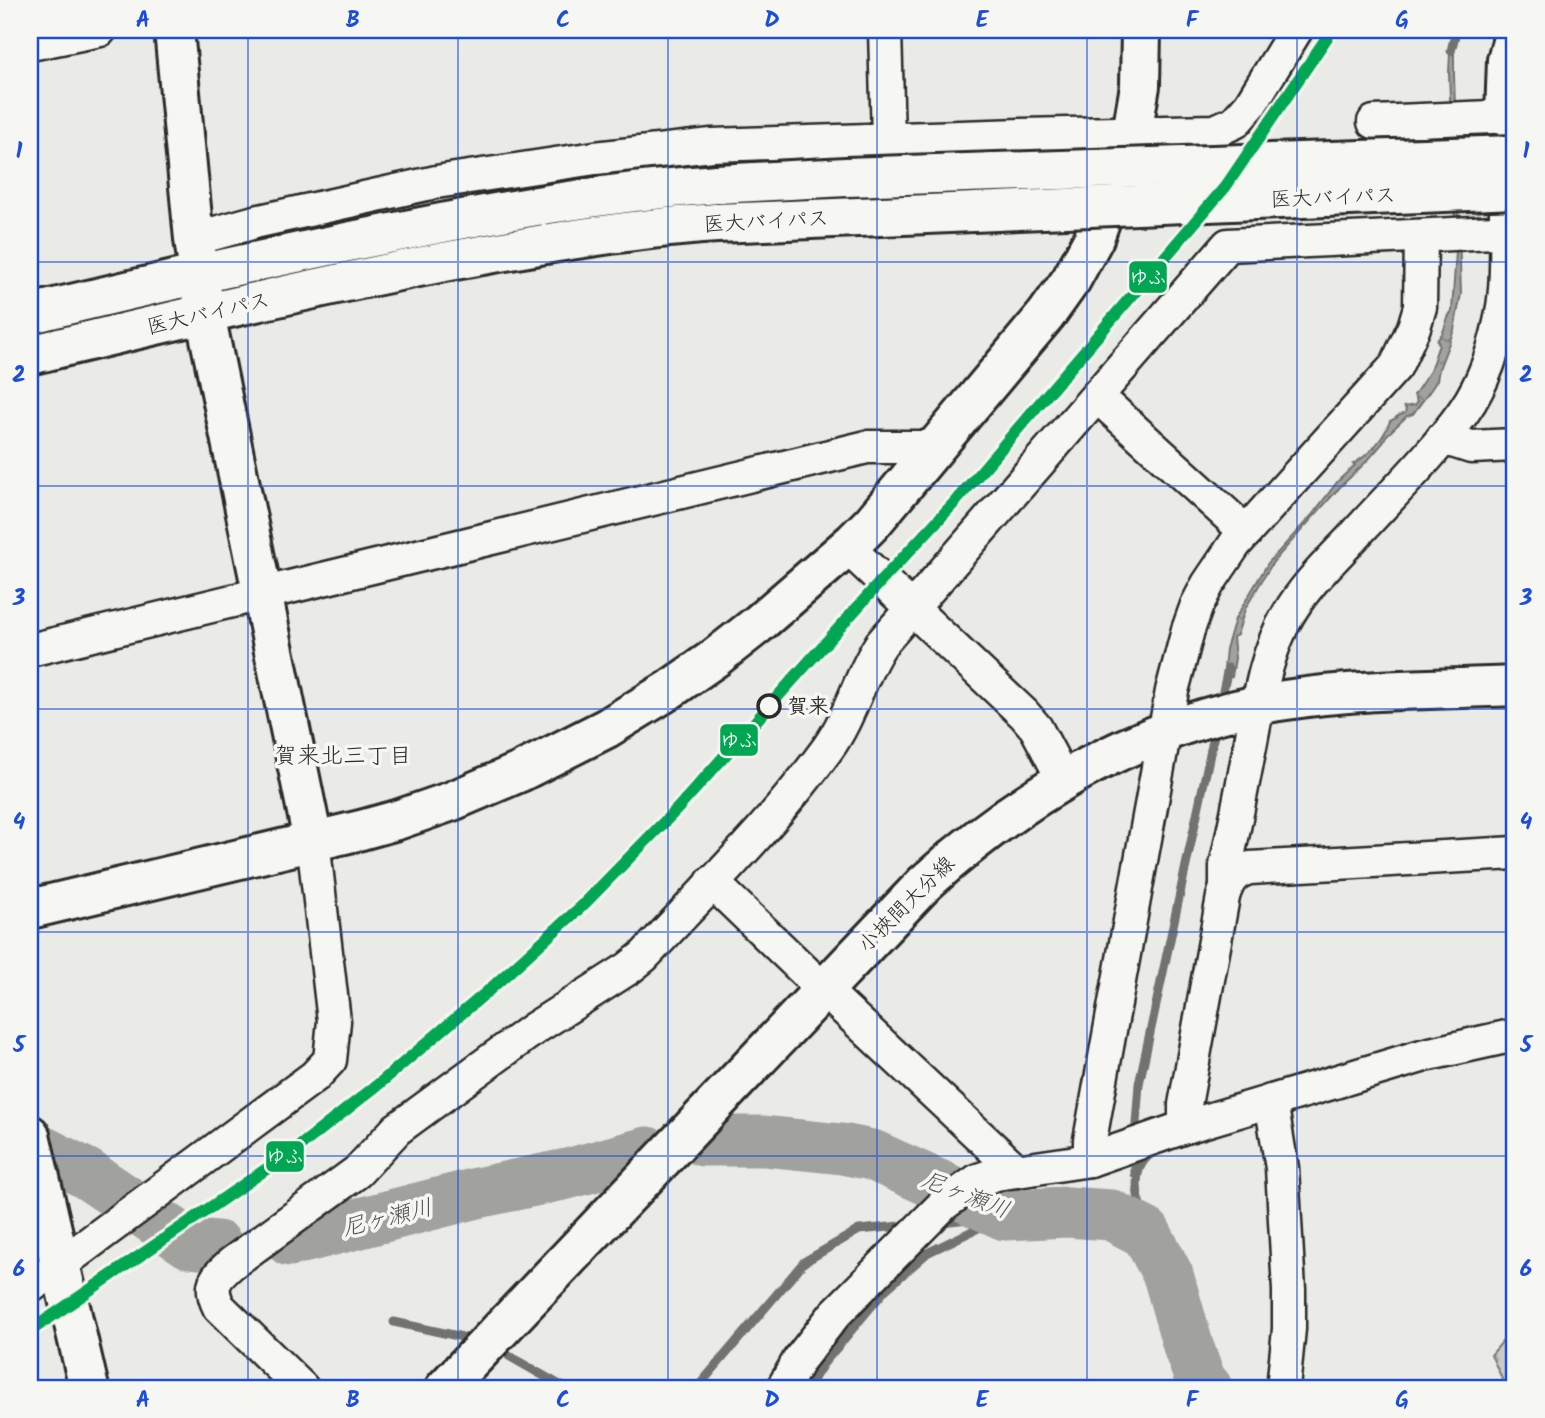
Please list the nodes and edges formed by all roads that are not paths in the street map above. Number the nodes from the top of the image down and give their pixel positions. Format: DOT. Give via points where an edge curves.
graph roads {
  1 [pos="100,30"];
  2 [pos="174,30"];
  3 [pos="884,30"];
  4 [pos="1142,30"];
  5 [pos="1296,30"];
  6 [pos="1515,31"];
  7 [pos="30,44"];
  8 [pos="1510,116"];
  9 [pos="1374,122"];
  10 [pos="1132,133"];
  11 [pos="888,139"];
  12 [pos="1515,155"];
  13 [pos="1515,190"];
  14 [pos="1511,232"];
  15 [pos="1421,236"];
  16 [pos="196,256"];
  17 [pos="30,314"];
  18 [pos="205,314"];
  19 [pos="30,355"];
  20 [pos="1097,396"];
  21 [pos="1443,438"];
  22 [pos="1515,445"];
  23 [pos="935,447"];
  24 [pos="1245,531"];
  25 [pos="847,547"];
  26 [pos="264,593"];
  27 [pos="914,608"];
  28 [pos="30,650"];
  29 [pos="1515,687"];
  30 [pos="1233,711"];
  31 [pos="1165,731"];
  32 [pos="1063,779"];
  33 [pos="313,841"];
  34 [pos="1515,853"];
  35 [pos="712,882"];
  36 [pos="1226,888"];
  37 [pos="30,909"];
  38 [pos="823,989"];
  39 [pos="1515,1035"];
  40 [pos="1270,1101"];
  41 [pos="1185,1127"];
  42 [pos="31,1139"];
  43 [pos="1103,1155"];
  44 [pos="1017,1171"];
  45 [pos="61,1266"];
  46 [pos="30,1287"];
  47 [pos="89,1388"];
  48 [pos="302,1388"];
  49 [pos="445,1388"];
  50 [pos="783,1388"];
  51 [pos="1283,1388"];
  1 -- 7 [label="street"];
  2 -- 16 [label="main road"];
  3 -- 11 [label="street"];
  4 -- 10 [label="main road"];
  5 -- 10 [label="street" via="1235,122 1215,131"];
  6 -- 8 [label="main road" via="1507,60"];
  8 -- 9 [label="street"];
  8 -- 14 [label="street"];
  10 -- 11 [label="street"];
  10 -- 23 [label="main road" via="1094,238 1077,271 1046,315"];
  11 -- 16 [label="street" via="712,145 406,188 255,222"];
  12 -- 16 [label="main road, 医大バイパス, bridge" via="717,184 617,193"];
  13 -- 18 [label="main road, 医大バイパス, bridge" via="656,227 572,238 379,275"];
  14 -- 15 [label="street"];
  14 -- 21 [label="street" via="1503,306 1490,359 1466,409"];
  15 -- 20 [label="street" via="1228,245"];
  15 -- 24 [label="street" via="1420,307 1396,366"];
  16 -- 17 [label="main road, 医大バイパス"];
  16 -- 18 [label="main road"];
  18 -- 19 [label="main road, 医大バイパス"];
  18 -- 26 [label="main road"];
  20 -- 24 [label="street"];
  20 -- 27 [label="street"];
  21 -- 22 [label="street" via="1471,447"];
  21 -- 30 [label="street" via="1295,603"];
  23 -- 25 [label="main road"];
  23 -- 26 [label="street" via="867,447"];
  24 -- 31 [label="street" via="1197,605"];
  25 -- 27 [label="street"];
  25 -- 33 [label="main road" via="715,658 582,742 453,801"];
  26 -- 28 [label="street"];
  26 -- 33 [label="main road"];
  27 -- 32 [label="street" via="1024,714"];
  27 -- 35 [label="street" via="872,658 827,749"];
  29 -- 30 [label="main road, 小挾間大分線" via="1346,693"];
  30 -- 31 [label="main road, 小挾間大分線"];
  30 -- 36 [label="street"];
  31 -- 32 [label="main road, 小挾間大分線"];
  31 -- 43 [label="street" via="1090,1140"];
  32 -- 38 [label="main road, 小挾間大分線" via="961,850"];
  33 -- 37 [label="main road"];
  33 -- 45 [label="street" via="334,1021 330,1060 315,1076"];
  34 -- 36 [label="street" via="1250,868 1236,874"];
  35 -- 38 [label="street"];
  35 -- 48 [label="street" via="644,956 534,1028 397,1129 357,1172 215,1280 214,1297 231,1322"];
  36 -- 41 [label="street" via="1185,1105"];
  38 -- 44 [label="street"];
  38 -- 49 [label="main road, 小挾間大分線"];
  39 -- 40 [label="street" via="1425,1055"];
  40 -- 41 [label="street"];
  40 -- 51 [label="street" via="1282,1168 1289,1290"];
  41 -- 43 [label="street"];
  42 -- 45 [label="main road"];
  43 -- 44 [label="street"];
  44 -- 50 [label="street" via="966,1186 944,1204 835,1314"];
  45 -- 46 [label="street"];
  45 -- 47 [label="main road"];
}
